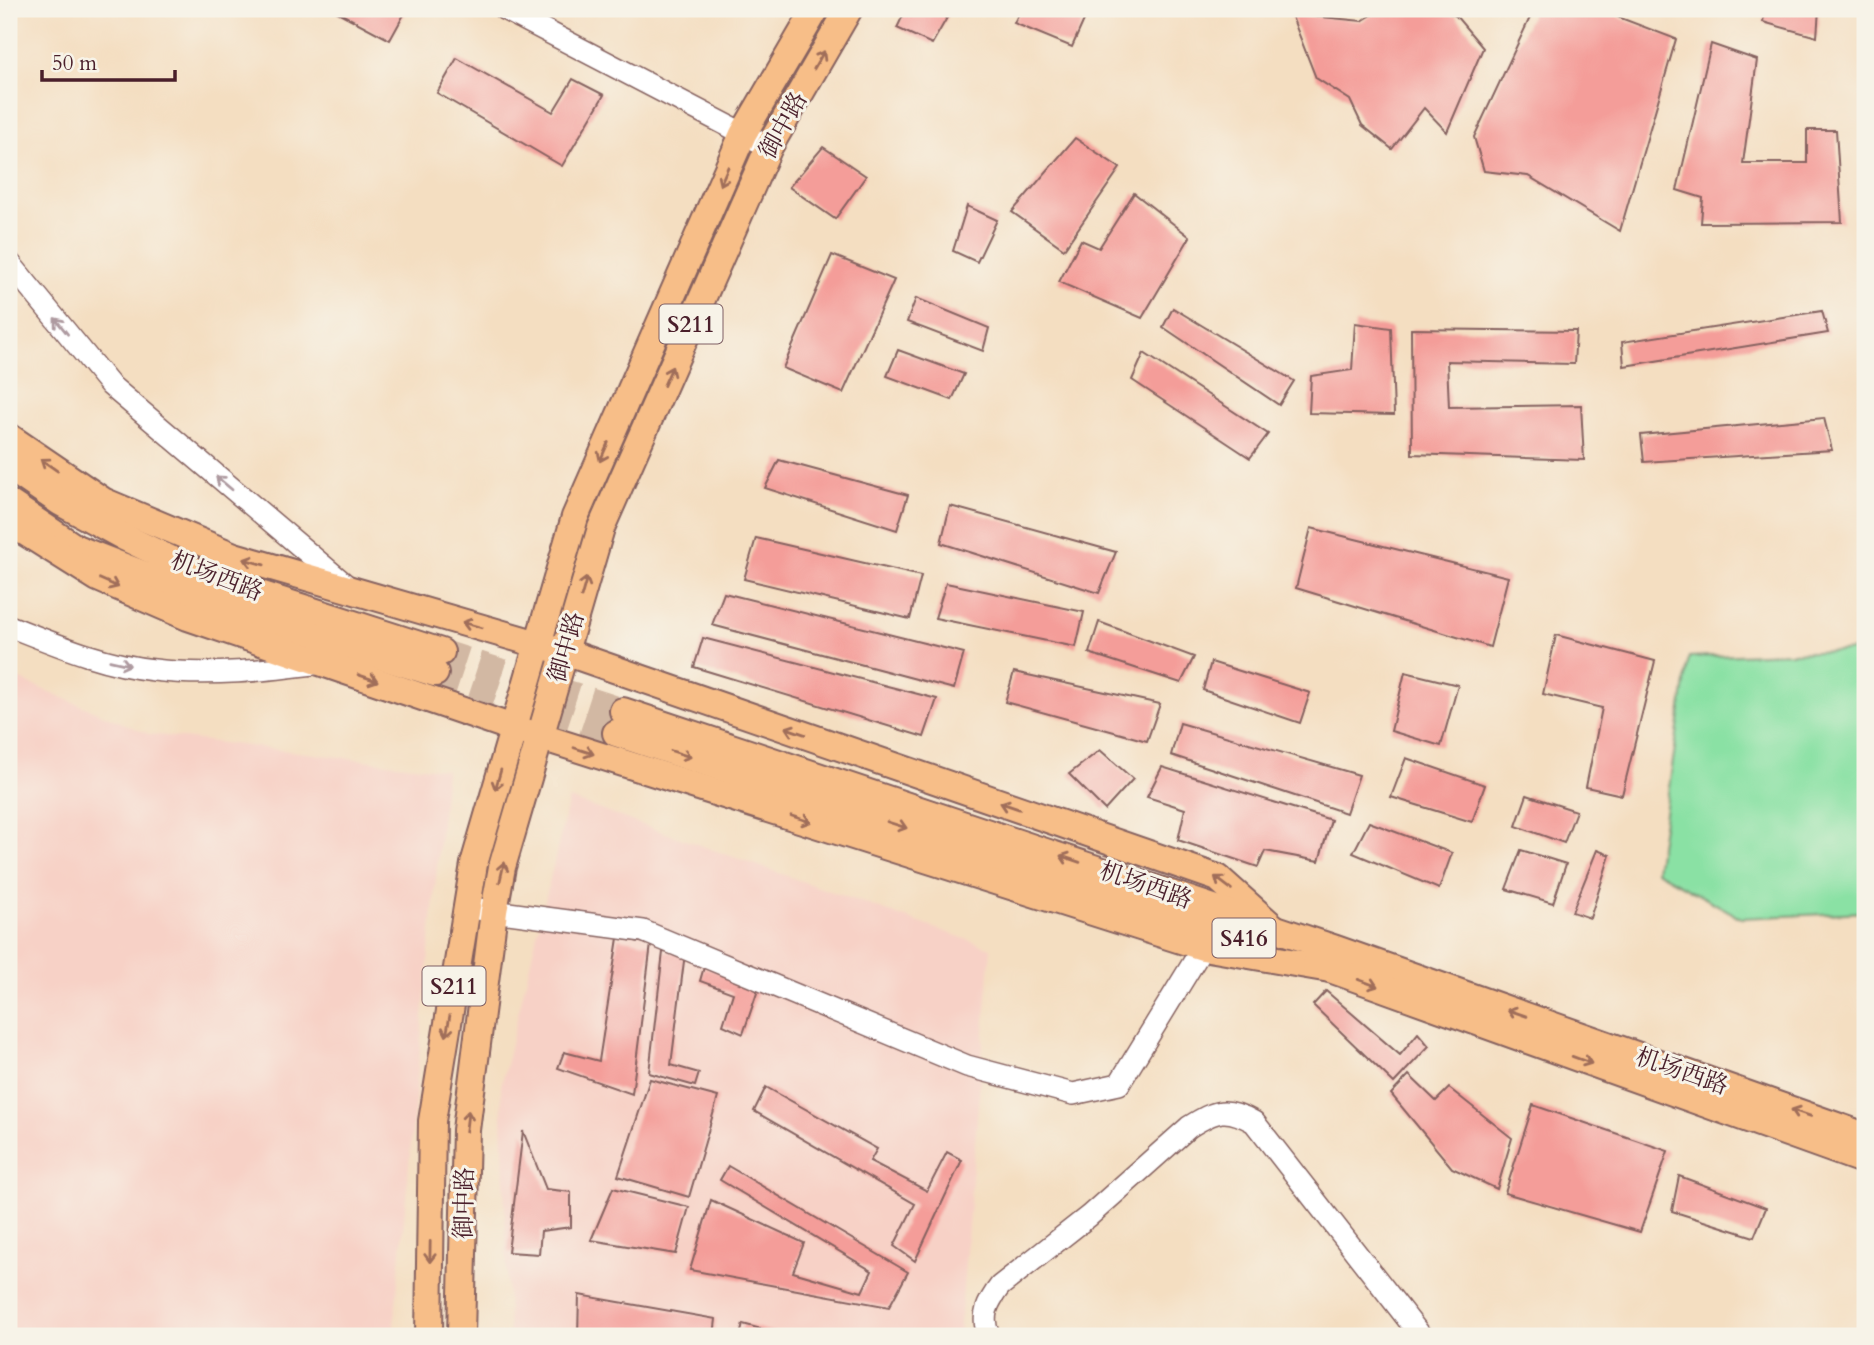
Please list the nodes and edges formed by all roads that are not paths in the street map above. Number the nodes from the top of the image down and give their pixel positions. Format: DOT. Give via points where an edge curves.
graph roads {
  1 [pos="504,9"];
  2 [pos="816,9"];
  3 [pos="849,9"];
  4 [pos="743,134"];
  5 [pos="769,147"];
  6 [pos="9,262"];
  7 [pos="9,437"];
  8 [pos="9,467"];
  9 [pos="9,503"];
  10 [pos="9,522"];
  11 [pos="351,590"];
  12 [pos="9,626"];
  13 [pos="538,644"];
  14 [pos="565,652"];
  15 [pos="322,663"];
  16 [pos="513,728"];
  17 [pos="540,737"];
  18 [pos="467,909"];
  19 [pos="494,911"];
  20 [pos="1274,928"];
  21 [pos="1203,947"];
  22 [pos="1330,969"];
  23 [pos="1865,1136"];
  24 [pos="1865,1161"];
  25 [pos="429,1336"];
  26 [pos="461,1336"];
  27 [pos="989,1336"];
  28 [pos="1421,1336"];
  1 -- 4 [label="street"];
  2 -- 4 [label="main road, 御中路 / S211"];
  5 -- 3 [label="main road, 御中路 / S211, one-way"];
  4 -- 5 [label="street"];
  4 -- 13 [label="main road, 御中路 / S211, one-way" via="575,517"];
  14 -- 5 [label="main road, 御中路 / S211, one-way" via="601,528"];
  11 -- 6 [label="street, one-way" via="110,385"];
  11 -- 7 [label="main road, one-way" via="234,556 103,501"];
  8 -- 9 [label="main road, 机场西路" via="60,502 210,578 438,662 240,612 76,548"];
  10 -- 15 [label="main road, one-way" via="99,578 188,617"];
  13 -- 11 [label="main road, one-way"];
  12 -- 15 [label="street, one-way" via="83,654 152,670 254,671"];
  13 -- 14 [label="main road"];
  13 -- 16 [label="main road, 御中路 / S211"];
  14 -- 17 [label="main road, 御中路 / S211"];
  20 -- 14 [label="main road, one-way" via="1218,878"];
  15 -- 16 [label="main road, one-way"];
  16 -- 17 [label="main road"];
  16 -- 18 [label="main road, 御中路 / S211, one-way" via="474,864"];
  19 -- 17 [label="main road, 御中路 / S211, one-way" via="502,867"];
  17 -- 21 [label="main road, one-way"];
  18 -- 19 [label="street"];
  18 -- 25 [label="main road, 御中路 / S211, one-way" via="432,1121"];
  19 -- 21 [label="street" via="643,931 967,1066 1073,1094 1119,1084"];
  26 -- 19 [label="main road, 御中路 / S211, one-way" via="466,1130"];
  20 -- 22 [label="main road, 机场西路 / S416, one-way" via="619,722"];
  23 -- 20 [label="main road, 机场西路 / S416, one-way"];
  21 -- 22 [label="main road"];
  22 -- 24 [label="main road, S416, one-way"];
  27 -- 28 [label="street" via="984,1315 1000,1286 1189,1127 1221,1111 1236,1112 1254,1122"];
}
